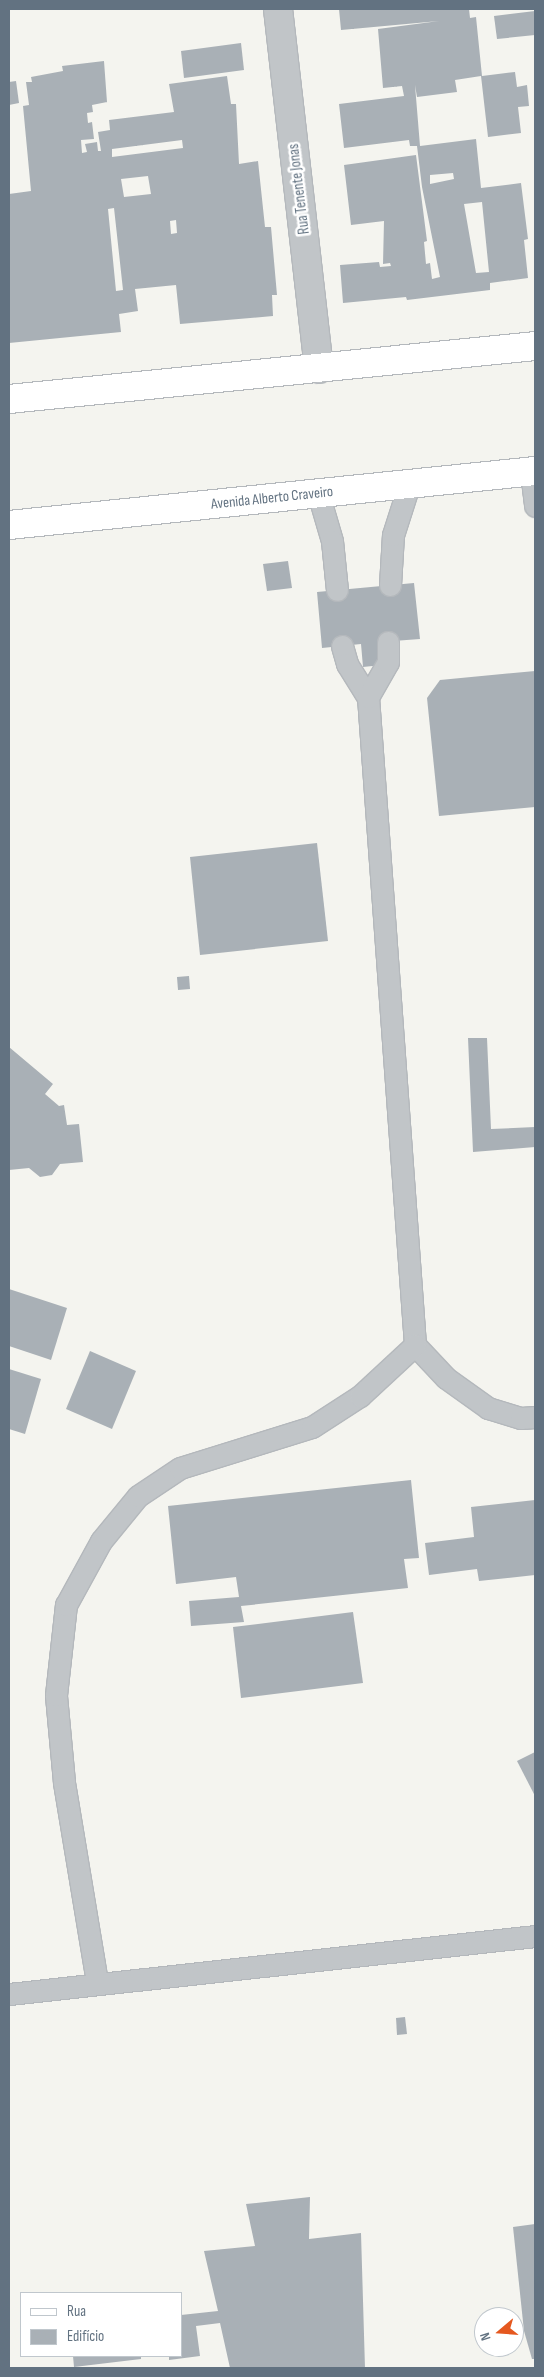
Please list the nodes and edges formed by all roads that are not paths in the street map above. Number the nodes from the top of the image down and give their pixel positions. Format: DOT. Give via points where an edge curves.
graph roads {
  1 [pos="278,9"];
  2 [pos="535,346"];
  3 [pos="319,369"];
  4 [pos="9,399"];
  5 [pos="533,471"];
  6 [pos="409,485"];
  7 [pos="318,493"];
  8 [pos="535,506"];
  9 [pos="9,525"];
  10 [pos="390,585"];
  11 [pos="337,590"];
  12 [pos="388,642"];
  13 [pos="342,646"];
  14 [pos="368,697"];
  15 [pos="415,1345"];
  16 [pos="535,1417"];
  17 [pos="535,1936"];
  18 [pos="97,1982"];
  19 [pos="9,1994"];
  1 -- 3 [label="street, Rua Tenente Jonas"];
  2 -- 3 [label="main road"];
  3 -- 4 [label="main road"];
  5 -- 6 [label="main road, Avenida Alberto Craveiro"];
  5 -- 8 [label="lane"];
  6 -- 7 [label="main road, Avenida Alberto Craveiro"];
  6 -- 10 [label="lane" via="393,536"];
  7 -- 9 [label="main road, Avenida Alberto Craveiro"];
  7 -- 11 [label="lane" via="332,541"];
  12 -- 14 [label="lane" via="388,662"];
  13 -- 14 [label="lane" via="347,664"];
  14 -- 15 [label="lane"];
  15 -- 16 [label="lane" via="446,1378 488,1408 521,1418"];
  15 -- 18 [label="lane" via="360,1396 312,1427 180,1468 138,1496 101,1541 66,1605 56,1695 64,1782"];
  17 -- 18 [label="lane"];
  18 -- 19 [label="lane"];
}
